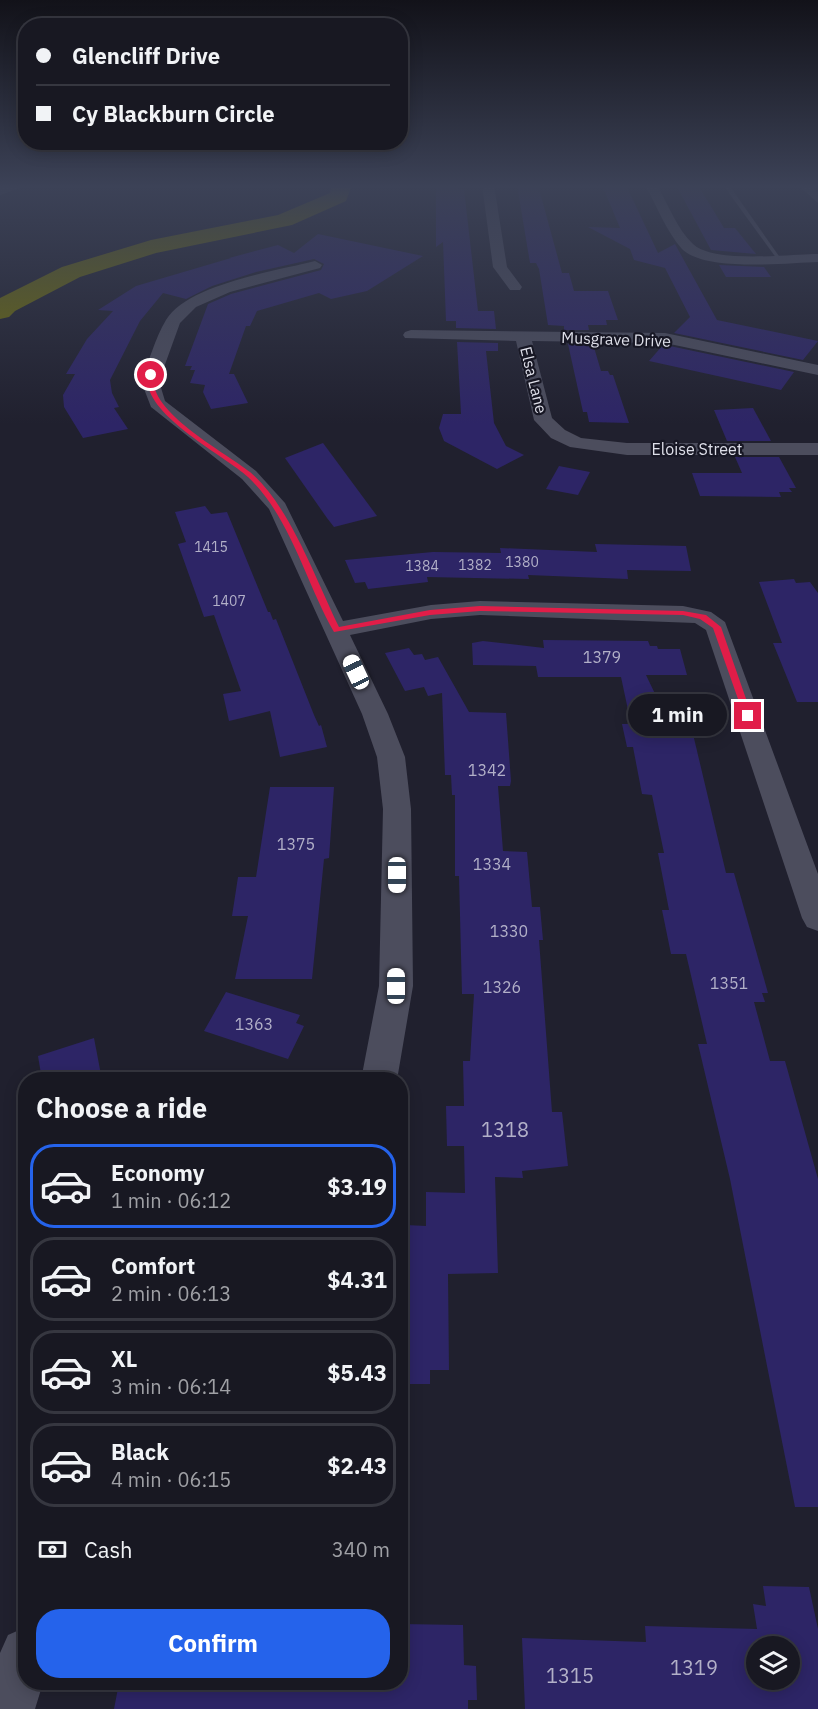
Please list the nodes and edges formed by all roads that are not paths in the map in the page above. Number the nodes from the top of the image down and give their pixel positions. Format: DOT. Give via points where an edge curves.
graph roads {
  1 [pos="315,265"];
  2 [pos="500,265"];
  3 [pos="515,287"];
  4 [pos="411,335"];
  5 [pos="523,336"];
  6 [pos="818,370"];
  7 [pos="577,444"];
  8 [pos="818,449"];
  9 [pos="337,630"];
  10 [pos="818,918"];
  11 [pos="380,1072"];
  12 [pos="18,1678"];
  13 [pos="8,1709"];
  1 -- 9 [label="street" via="225,289 191,304 173,321 150,381 157,403 249,475 278,507"];
  2 -- 3 [label="street"];
  4 -- 5 [label="street, Musgrave Drive"];
  5 -- 6 [label="street, Musgrave Drive" via="665,338"];
  5 -- 7 [label="street, Elsa Lane" via="543,420"];
  7 -- 8 [label="street, Eloise Street" via="627,449"];
  9 -- 10 [label="street" via="430,612 480,608 683,613 703,617 717,627"];
  9 -- 11 [label="street" via="391,757 397,809 396,986"];
  12 -- 13 [label="street"];
}
